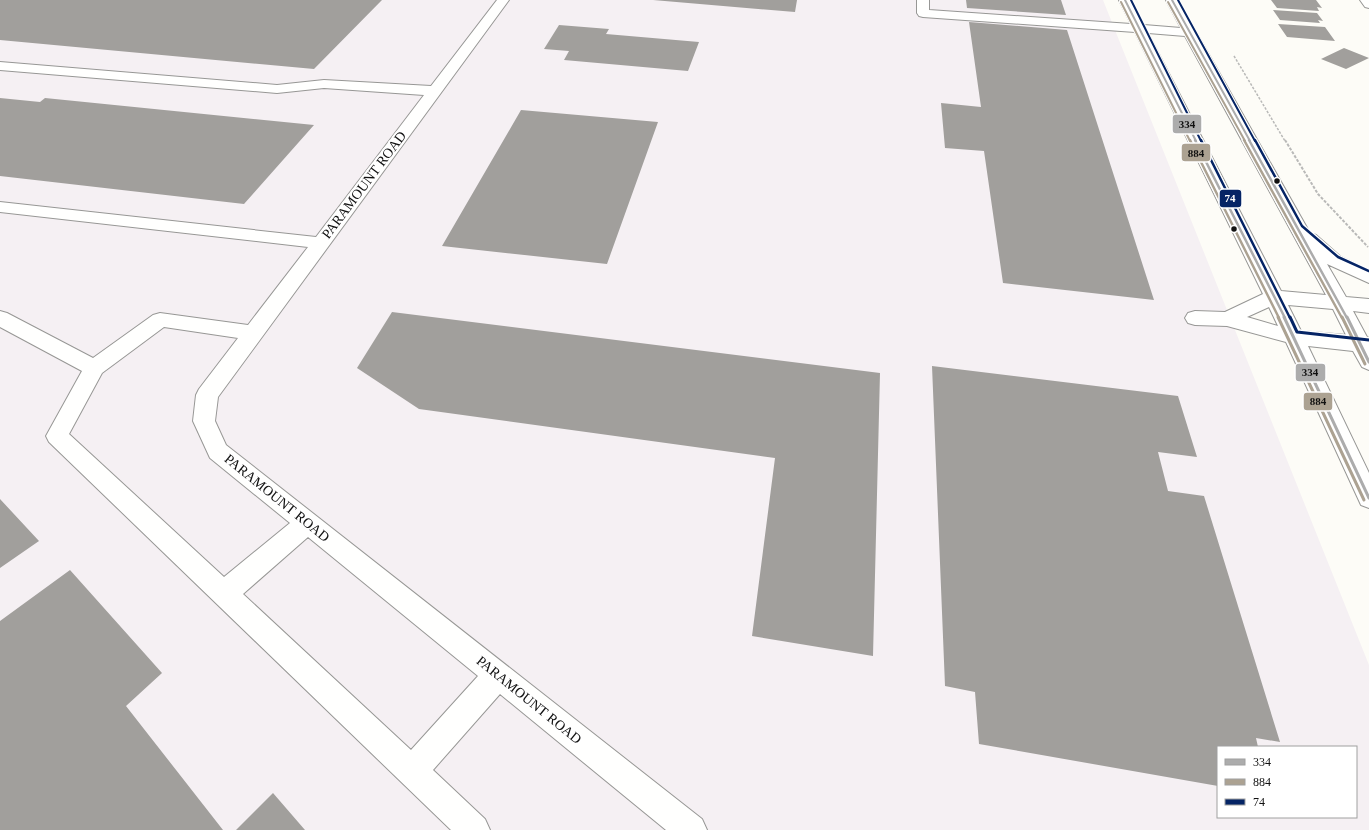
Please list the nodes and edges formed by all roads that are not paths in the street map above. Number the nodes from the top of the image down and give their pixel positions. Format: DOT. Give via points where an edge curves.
graph roads {
  1 [pos="503,0"];
  2 [pos="923,0"];
  3 [pos="1125,0"];
  4 [pos="1172,0"];
  5 [pos="1366,0"];
  6 [pos="1369,4"];
  7 [pos="1139,28"];
  8 [pos="1189,32"];
  9 [pos="0,66"];
  10 [pos="435,91"];
  11 [pos="0,207"];
  12 [pos="1298,229"];
  13 [pos="321,243"];
  14 [pos="1369,277"];
  15 [pos="1274,297"];
  16 [pos="1339,302"];
  17 [pos="1369,306"];
  18 [pos="0,318"];
  19 [pos="1195,318"];
  20 [pos="1227,319"];
  21 [pos="253,333"];
  22 [pos="1294,337"];
  23 [pos="1364,344"];
  24 [pos="1369,362"];
  25 [pos="94,368"];
  26 [pos="1369,498"];
  27 [pos="308,522"];
  28 [pos="224,594"];
  29 [pos="498,675"];
  30 [pos="412,771"];
  31 [pos="686,828"];
  32 [pos="474,830"];
  1 -- 10 [label="street, PARAMOUNT ROAD"];
  2 -- 7 [label="street" via="923,13"];
  3 -- 7 [label="street"];
  4 -- 8 [label="street"];
  5 -- 6 [label="street"];
  7 -- 8 [label="street"];
  7 -- 15 [label="street"];
  8 -- 12 [label="street"];
  9 -- 10 [label="street" via="277,90 324,84"];
  10 -- 13 [label="street, PARAMOUNT ROAD"];
  11 -- 13 [label="street"];
  12 -- 14 [label="street" via="1335,261"];
  12 -- 16 [label="street"];
  13 -- 21 [label="street, PARAMOUNT ROAD"];
  15 -- 16 [label="street"];
  15 -- 20 [label="street"];
  15 -- 22 [label="street"];
  16 -- 17 [label="street"];
  16 -- 23 [label="street"];
  18 -- 25 [label="street"];
  19 -- 20 [label="street"];
  20 -- 22 [label="street"];
  21 -- 25 [label="street" via="160,320"];
  21 -- 27 [label="street, PARAMOUNT ROAD" via="207,394 204,421 218,451"];
  22 -- 23 [label="street"];
  22 -- 26 [label="street"];
  23 -- 24 [label="street"];
  25 -- 28 [label="street" via="57,436"];
  27 -- 28 [label="street"];
  27 -- 29 [label="street, PARAMOUNT ROAD"];
  28 -- 30 [label="street"];
  29 -- 30 [label="street"];
  29 -- 31 [label="street, PARAMOUNT ROAD"];
  30 -- 32 [label="street"];
}
